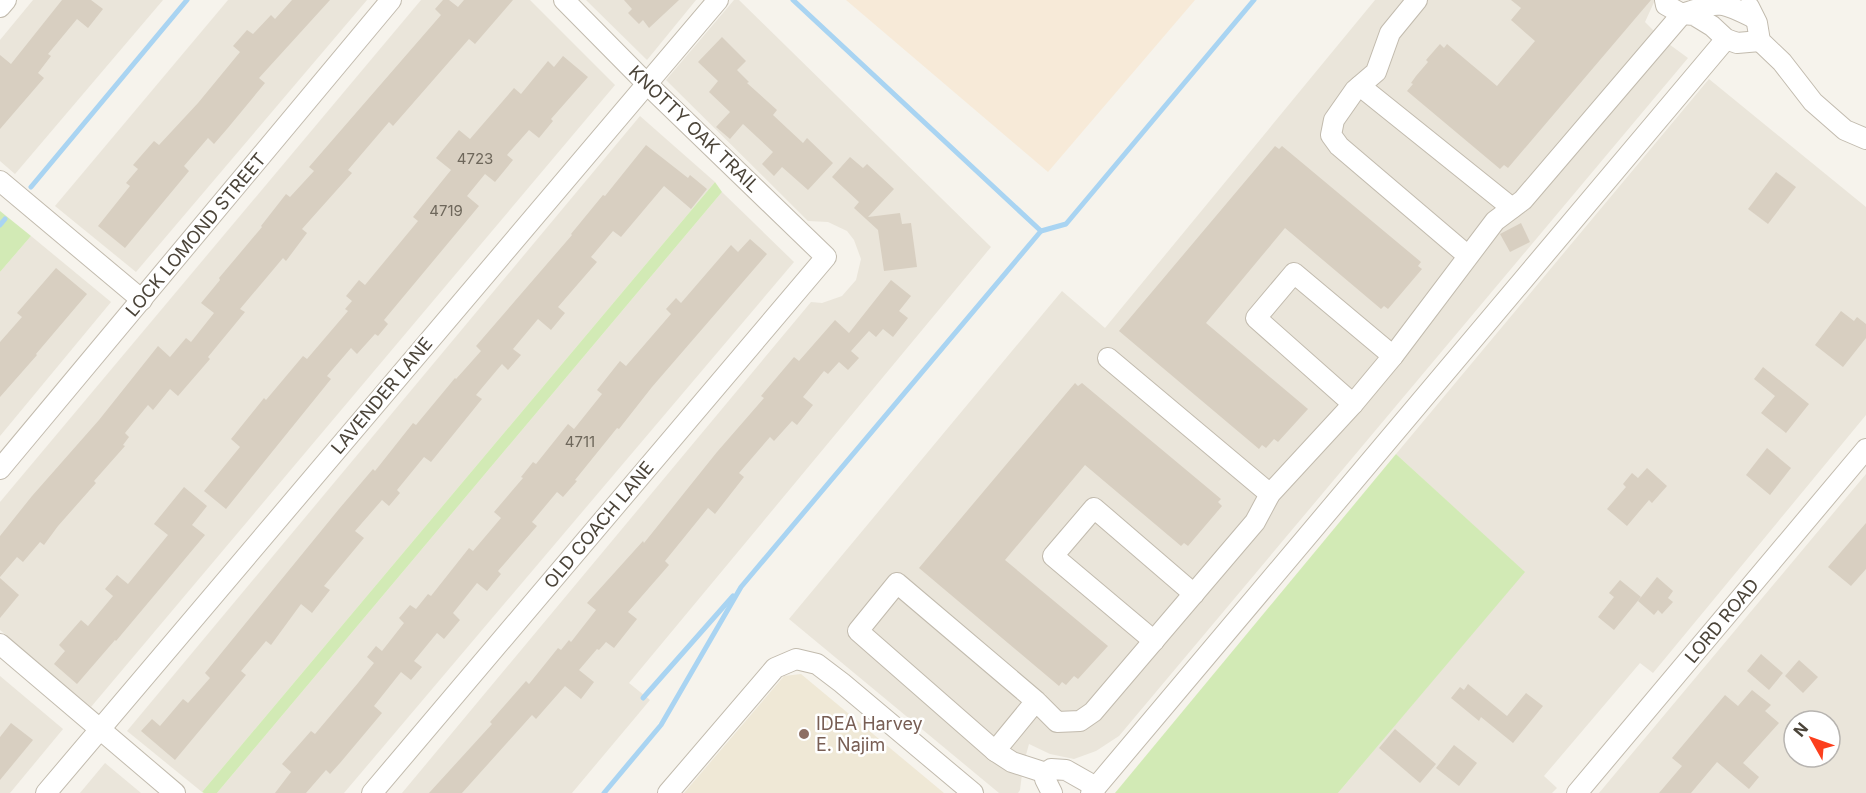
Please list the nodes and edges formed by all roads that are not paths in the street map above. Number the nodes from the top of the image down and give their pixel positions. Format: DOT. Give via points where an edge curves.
graph roads {
  1 [pos="6,0"];
  2 [pos="391,0"];
  3 [pos="564,0"];
  4 [pos="717,0"];
  5 [pos="1417,0"];
  6 [pos="1665,0"];
  7 [pos="1734,2"];
  8 [pos="0,7"];
  9 [pos="1682,14"];
  10 [pos="1726,39"];
  11 [pos="1760,40"];
  12 [pos="647,84"];
  13 [pos="1360,86"];
  14 [pos="1866,139"];
  15 [pos="0,181"];
  16 [pos="1512,208"];
  17 [pos="1467,255"];
  18 [pos="826,257"];
  19 [pos="142,300"];
  20 [pos="1393,356"];
  21 [pos="1108,358"];
  22 [pos="1353,404"];
  23 [pos="1866,449"];
  24 [pos="0,469"];
  25 [pos="1270,494"];
  26 [pos="1194,594"];
  27 [pos="1154,641"];
  28 [pos="0,644"];
  29 [pos="1036,701"];
  30 [pos="100,729"];
  31 [pos="995,751"];
  32 [pos="1046,773"];
  33 [pos="1094,790"];
  34 [pos="46,793"];
  35 [pos="176,793"];
  36 [pos="372,793"];
  37 [pos="668,793"];
  38 [pos="973,793"];
  39 [pos="1052,793"];
  40 [pos="1577,793"];
  1 -- 8 [label="street"];
  2 -- 19 [label="street, LOCK LOMOND STREET"];
  3 -- 12 [label="street, KNOTTY OAK TRAIL"];
  4 -- 12 [label="street, LAVENDER LANE"];
  5 -- 13 [label="street" via="1390,33 1376,72"];
  6 -- 9 [label="street" via="1666,5"];
  7 -- 9 [label="street"];
  7 -- 11 [label="street" via="1754,18"];
  9 -- 10 [label="street" via="1694,15"];
  9 -- 16 [label="street" via="1523,201"];
  10 -- 11 [label="street" via="1737,43"];
  10 -- 33 [label="street"];
  11 -- 14 [label="street" via="1813,102 1845,130"];
  12 -- 18 [label="street, KNOTTY OAK TRAIL"];
  12 -- 30 [label="street, LAVENDER LANE"];
  13 -- 16 [label="street"];
  13 -- 17 [label="street" via="1334,120 1331,135"];
  15 -- 19 [label="street"];
  16 -- 17 [label="street" via="1495,220"];
  17 -- 20 [label="street"];
  18 -- 36 [label="street, OLD COACH LANE"];
  19 -- 24 [label="street, LOCK LOMOND STREET"];
  20 -- 22 [label="street"];
  20 -- 22 [label="street" via="1294,273 1256,318"];
  21 -- 25 [label="street"];
  22 -- 25 [label="street"];
  23 -- 40 [label="street, LORD ROAD"];
  25 -- 26 [label="street" via="1255,522"];
  26 -- 27 [label="street"];
  26 -- 27 [label="street" via="1094,508 1053,556"];
  27 -- 29 [label="street" via="1080,722 1057,722"];
  28 -- 30 [label="street"];
  29 -- 31 [label="street"];
  29 -- 31 [label="street" via="897,583 858,631"];
  30 -- 34 [label="street, LAVENDER LANE"];
  30 -- 35 [label="street"];
  31 -- 32 [label="street" via="1012,762"];
  32 -- 33 [label="street" via="1051,769 1066,770"];
  32 -- 39 [label="street" via="1046,784"];
  37 -- 38 [label="street" via="775,668 796,659 817,664 842,682"];
}
